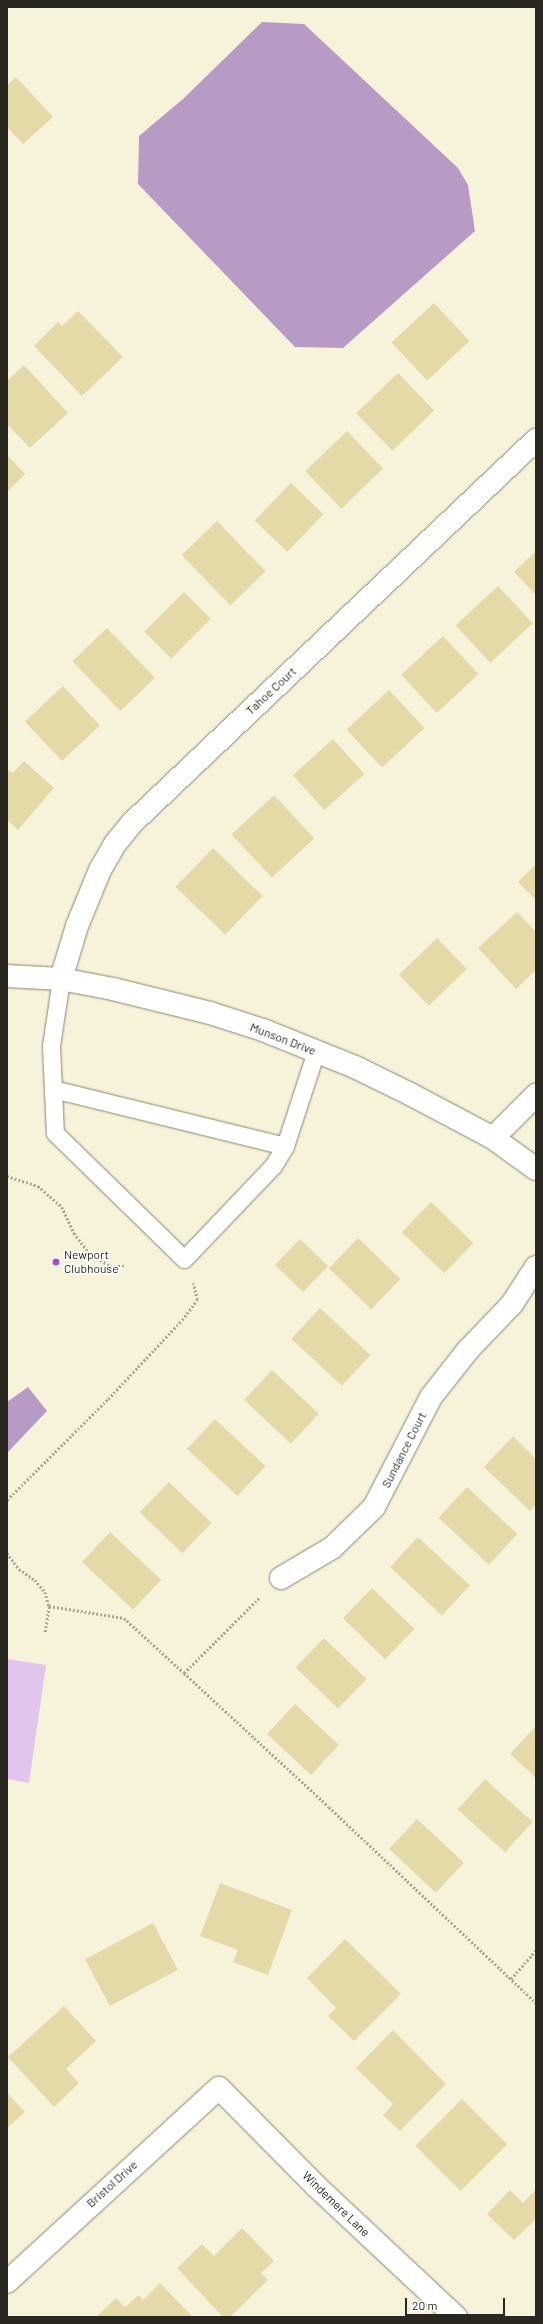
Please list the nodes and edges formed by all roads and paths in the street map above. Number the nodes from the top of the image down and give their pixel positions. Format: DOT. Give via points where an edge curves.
graph roads {
  1 [pos="536,440"];
  2 [pos="7,976"];
  3 [pos="61,979"];
  4 [pos="316,1051"];
  5 [pos="52,1089"];
  6 [pos="536,1095"];
  7 [pos="493,1138"];
  8 [pos="285,1146"];
  9 [pos="536,1169"];
  10 [pos="7,1176"];
  11 [pos="126,1266"];
  12 [pos="536,1267"];
  13 [pos="191,1278"];
  14 [pos="536,1298"];
  15 [pos="512,1304"];
  16 [pos="7,1500"];
  17 [pos="7,1553"];
  18 [pos="281,1578"];
  19 [pos="48,1606"];
  20 [pos="45,1632"];
  21 [pos="184,1673"];
  22 [pos="536,1950"];
  23 [pos="511,1980"];
  24 [pos="536,2003"];
  25 [pos="218,2088"];
  26 [pos="7,2282"];
  27 [pos="456,2317"];
  1 -- 3 [label="street, Tahoe Court" via="132,823 115,844 100,870 77,926"];
  2 -- 3 [label="street, Munson Drive"];
  3 -- 4 [label="street, Munson Drive" via="210,1013"];
  3 -- 5 [label="lane" via="51,1046"];
  4 -- 7 [label="street, Munson Drive" via="410,1094"];
  4 -- 8 [label="lane"];
  5 -- 8 [label="lane"];
  5 -- 8 [label="lane" via="54,1133 184,1259 273,1166"];
  6 -- 7 [label="street"];
  7 -- 9 [label="street, Munson Drive"];
  10 -- 11 [label="path" via="38,1186 62,1207 74,1234 90,1254 110,1266"];
  12 -- 15 [label="street, Sundance Court"];
  13 -- 16 [label="path" via="197,1300 182,1320 108,1399"];
  14 -- 15 [label="street"];
  15 -- 18 [label="street, Sundance Court" via="468,1350 431,1397 374,1507 332,1548"];
  17 -- 19 [label="path" via="19,1569 35,1580 45,1592"];
  18 -- 21 [label="path"];
  19 -- 20 [label="path"];
  19 -- 21 [label="path" via="124,1618"];
  21 -- 23 [label="path"];
  22 -- 23 [label="path"];
  23 -- 24 [label="path"];
  25 -- 26 [label="street, Bristol Drive"];
  25 -- 27 [label="street, Windemere Lane" via="316,2186"];
}
